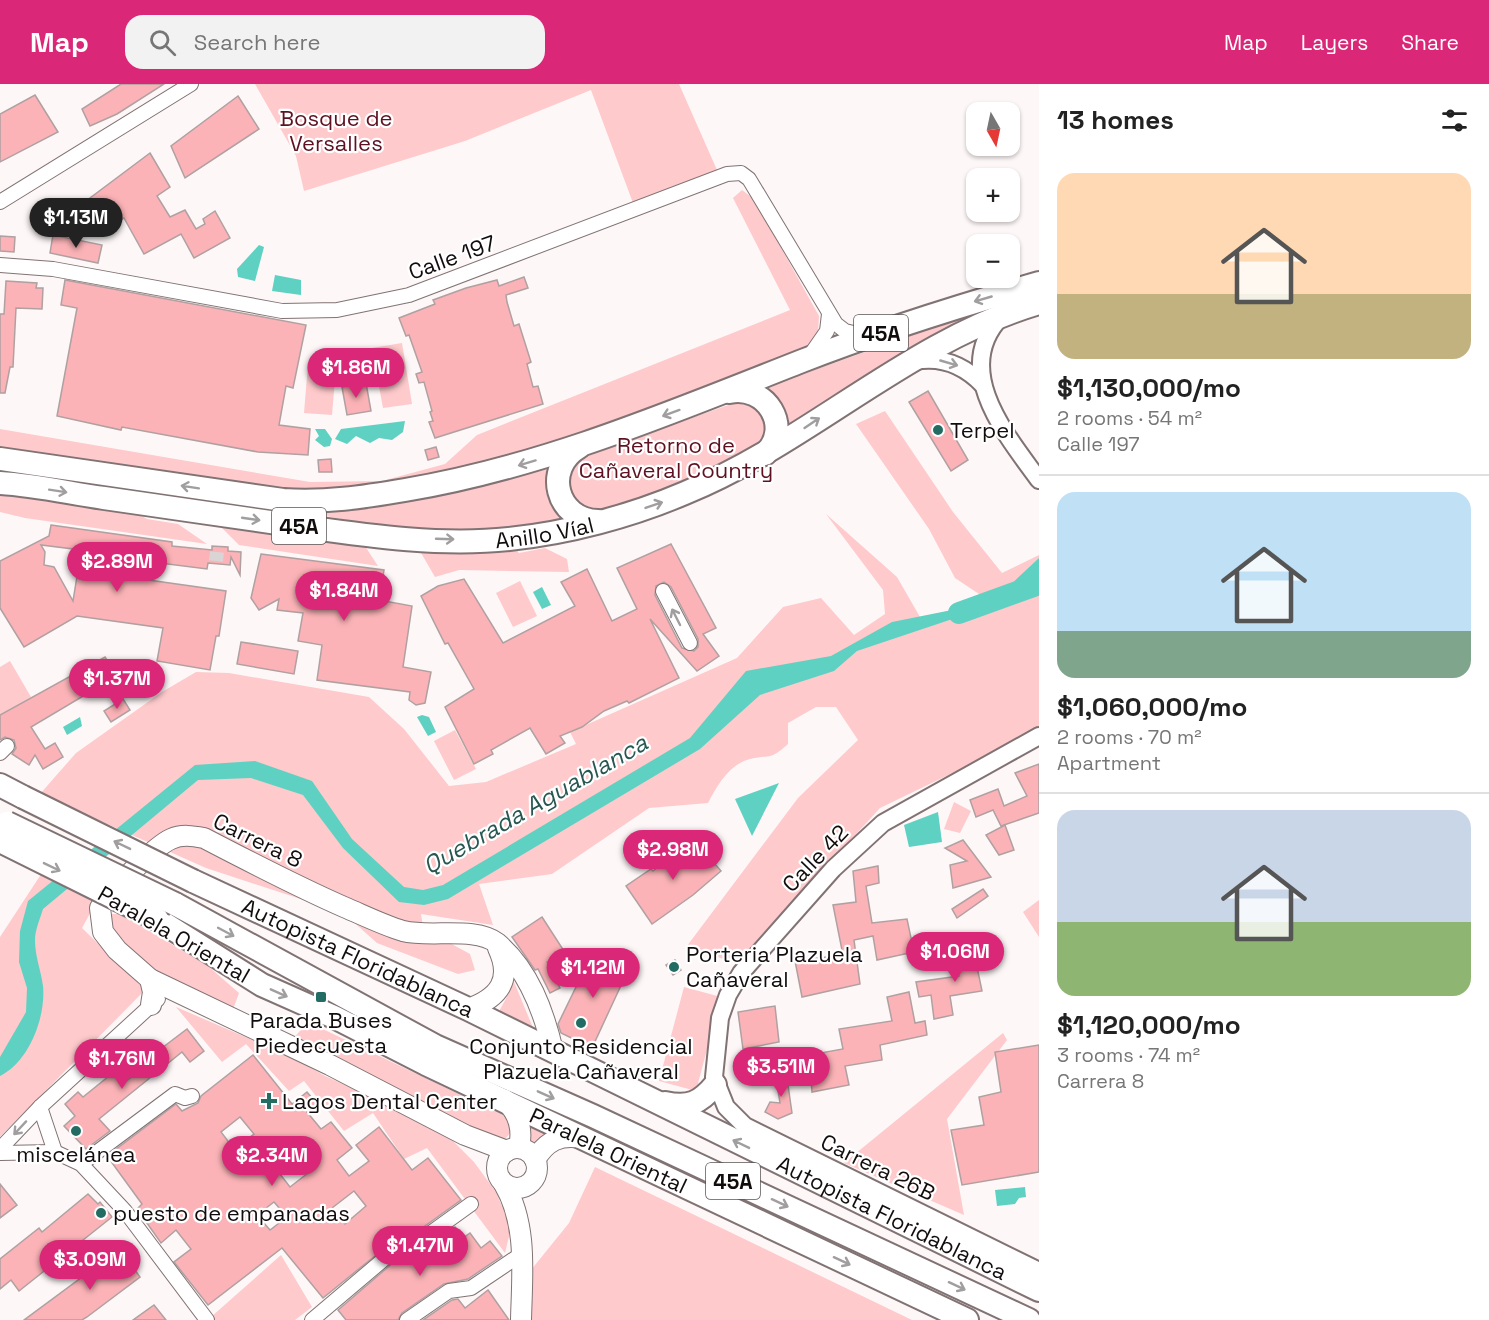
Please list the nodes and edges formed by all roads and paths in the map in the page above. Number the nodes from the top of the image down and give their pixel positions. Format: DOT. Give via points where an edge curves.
graph roads {
  1 [pos="191,84"];
  2 [pos="0,202"];
  3 [pos="0,265"];
  4 [pos="1039,283"];
  5 [pos="1039,303"];
  6 [pos="829,314"];
  7 [pos="1001,316"];
  8 [pos="869,337"];
  9 [pos="802,361"];
  10 [pos="908,362"];
  11 [pos="983,385"];
  12 [pos="726,393"];
  13 [pos="583,445"];
  14 [pos="764,456"];
  15 [pos="0,459"];
  16 [pos="1039,480"];
  17 [pos="0,483"];
  18 [pos="598,521"];
  19 [pos="663,591"];
  20 [pos="690,643"];
  21 [pos="1039,736"];
  22 [pos="0,784"];
  23 [pos="2,828"];
  24 [pos="496,943"];
  25 [pos="150,979"];
  26 [pos="168,989"];
  27 [pos="151,1005"];
  28 [pos="468,1009"];
  29 [pos="552,1051"];
  30 [pos="716,1085"];
  31 [pos="192,1096"];
  32 [pos="505,1100"];
  33 [pos="654,1100"];
  34 [pos="40,1107"];
  35 [pos="465,1135"];
  36 [pos="582,1138"];
  37 [pos="513,1150"];
  38 [pos="0,1151"];
  39 [pos="55,1152"];
  40 [pos="535,1160"];
  41 [pos="81,1164"];
  42 [pos="532,1180"];
  43 [pos="502,1181"];
  44 [pos="471,1204"];
  45 [pos="867,1205"];
  46 [pos="924,1215"];
  47 [pos="520,1229"];
  48 [pos="523,1253"];
  49 [pos="1039,1271"];
  50 [pos="1039,1290"];
  51 [pos="316,1319"];
  52 [pos="207,1320"];
  53 [pos="406,1320"];
  54 [pos="521,1320"];
  55 [pos="967,1320"];
  56 [pos="1029,1320"];
  1 -- 2 [label="street"];
  3 -- 6 [label="street, Calle 197" via="53,269 282,310 337,310 409,295 727,174 741,173 749,179"];
  4 -- 8 [label="highway, 45A, one-way" via="944,310"];
  5 -- 7 [label="highway, Anillo Víal / 45A"];
  6 -- 8 [label="street, Calle 197" via="845,331"];
  6 -- 9 [label="street" via="821,343"];
  7 -- 10 [label="highway, Anillo Víal / 45A"];
  7 -- 11 [label="street" via="981,348"];
  8 -- 9 [label="highway, 45A"];
  9 -- 12 [label="highway, 45A"];
  10 -- 11 [label="street, one-way" via="925,359 954,363"];
  14 -- 10 [label="highway, Anillo Víal / 45A, one-way"];
  11 -- 16 [label="street" via="1004,432"];
  12 -- 13 [label="highway, 45A, one-way"];
  12 -- 14 [label="highway" via="751,392 771,408 776,433"];
  13 -- 15 [label="highway, 45A, one-way" via="457,480 322,501 267,499"];
  13 -- 18 [label="highway" via="564,459 557,487 571,512"];
  18 -- 14 [label="highway, Anillo Víal / 45A, one-way" via="683,494"];
  17 -- 18 [label="highway, Anillo Víal / 45A, one-way" via="408,538 510,539"];
  20 -- 19 [label="street, one-way"];
  21 -- 30 [label="street, Calle 42" via="883,823 832,868 741,973 728,995 720,1018 714,1066"];
  28 -- 22 [label="highway, Autopista Floridablanca / 45A, one-way, bridge" via="192,880"];
  23 -- 32 [label="highway, Paralela Oriental, one-way, bridge" via="262,986"];
  23 -- 56 [label="highway, Autopista Floridablanca / 45A, one-way, bridge" via="175,904 435,1046"];
  24 -- 25 [label="main road, Carrera 8" via="481,935 416,934 392,927 300,887 204,838 190,835 171,839 111,892 100,908 103,932"];
  24 -- 28 [label="main road" via="505,963 503,984 489,1002"];
  24 -- 29 [label="main road" via="534,992 546,1021"];
  25 -- 26 [label="main road, Carrera 8"];
  25 -- 27 [label="main road"];
  26 -- 27 [label="street"];
  26 -- 35 [label="main road, Carrera 8" via="340,1070"];
  27 -- 34 [label="street"];
  28 -- 29 [label="highway, Autopista Floridablanca / 45A"];
  29 -- 33 [label="highway, Autopista Floridablanca / 45A"];
  30 -- 33 [label="highway" via="693,1104"];
  30 -- 46 [label="street, Carrera 26B" via="731,1115 745,1126"];
  31 -- 41 [label="street" via="175,1094"];
  32 -- 36 [label="highway, Paralela Oriental"];
  32 -- 37 [label="main road" via="513,1107 521,1127"];
  45 -- 33 [label="highway, Autopista Floridablanca / 45A, one-way"];
  34 -- 38 [label="street, one-way"];
  34 -- 39 [label="street"];
  35 -- 37 [label="main road, Carrera 8"];
  35 -- 43 [label="main road, Carrera 8"];
  36 -- 40 [label="main road" via="560,1137 549,1142"];
  36 -- 55 [label="highway, Paralela Oriental, one-way"];
  37 -- 40 [label="main road" via="527,1151"];
  37 -- 43 [label="main road" via="498,1160"];
  38 -- 39 [label="street"];
  39 -- 41 [label="street"];
  40 -- 42 [label="main road"];
  41 -- 52 [label="street" via="124,1211"];
  42 -- 43 [label="main road" via="521,1187"];
  42 -- 47 [label="main road" via="523,1202"];
  43 -- 47 [label="main road, Carrera 8"];
  44 -- 51 [label="street" via="414,1245 390,1254"];
  45 -- 46 [label="highway"];
  45 -- 50 [label="highway, Autopista Floridablanca / 45A"];
  46 -- 49 [label="street, Carrera 26B"];
  47 -- 48 [label="main road"];
  48 -- 53 [label="street" via="471,1288 449,1291"];
  48 -- 54 [label="main road"];
}
